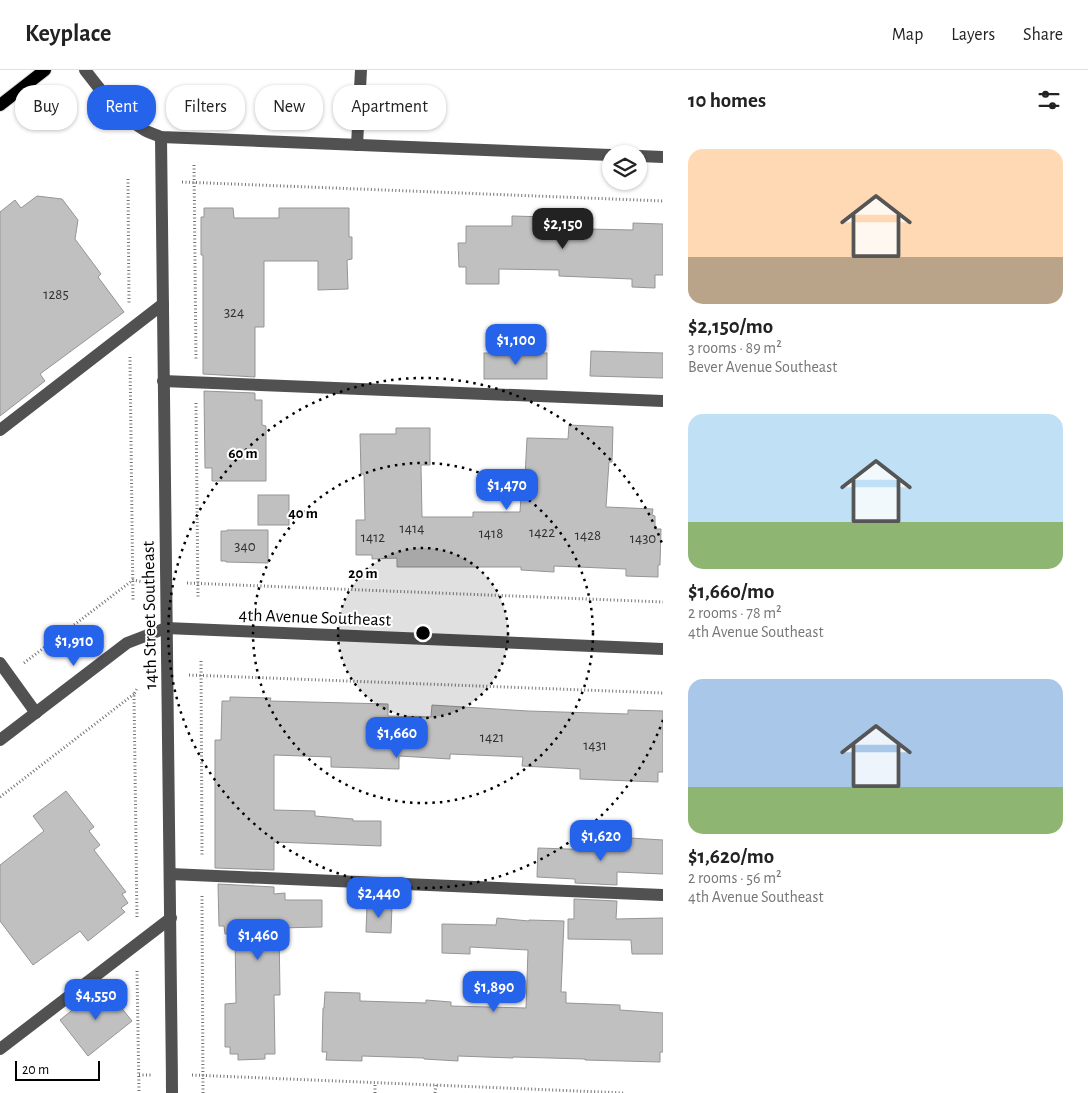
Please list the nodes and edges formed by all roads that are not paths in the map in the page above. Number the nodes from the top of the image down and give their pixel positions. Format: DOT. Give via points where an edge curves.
graph roads {
  1 [pos="44,70"];
  2 [pos="85,70"];
  3 [pos="361,70"];
  4 [pos="0,105"];
  5 [pos="161,137"];
  6 [pos="357,145"];
  7 [pos="602,154"];
  8 [pos="647,156"];
  9 [pos="663,156"];
  10 [pos="163,304"];
  11 [pos="78,370"];
  12 [pos="86,380"];
  13 [pos="163,381"];
  14 [pos="663,401"];
  15 [pos="0,430"];
  16 [pos="166,628"];
  17 [pos="663,649"];
  18 [pos="0,663"];
  19 [pos="36,713"];
  20 [pos="0,740"];
  21 [pos="170,874"];
  22 [pos="663,895"];
  23 [pos="171,918"];
  24 [pos="0,1049"];
  25 [pos="172,1093"];
  1 -- 4 [label="main road"];
  2 -- 5 [label="street" via="110,102 144,130"];
  3 -- 6 [label="street"];
  5 -- 6 [label="street"];
  5 -- 10 [label="street, 14th Street Southeast"];
  6 -- 7 [label="street"];
  8 -- 9 [label="street"];
  10 -- 11 [label="street"];
  10 -- 13 [label="street, 14th Street Southeast"];
  11 -- 12 [label="street"];
  11 -- 15 [label="street"];
  13 -- 14 [label="street"];
  13 -- 16 [label="street, 14th Street Southeast"];
  16 -- 17 [label="street, 4th Avenue Southeast"];
  16 -- 19 [label="street, 4th Avenue Southeast" via="127,643"];
  16 -- 21 [label="street, 14th Street Southeast"];
  18 -- 19 [label="street"];
  19 -- 20 [label="street, 4th Avenue Southeast"];
  21 -- 22 [label="street"];
  21 -- 23 [label="street, 14th Street Southeast"];
  23 -- 24 [label="street"];
  23 -- 25 [label="street, 14th Street Southeast"];
}
